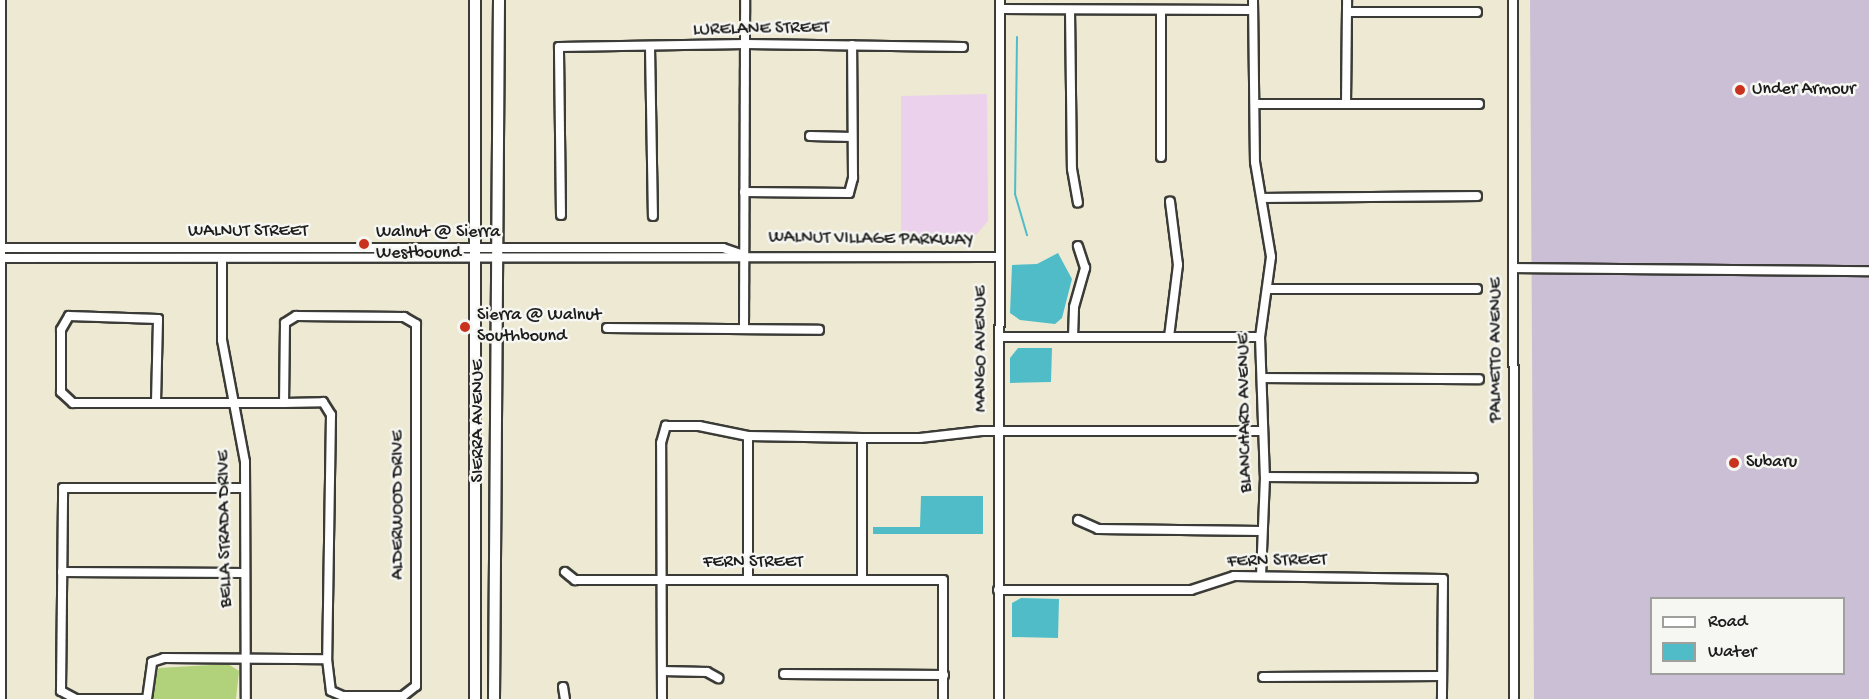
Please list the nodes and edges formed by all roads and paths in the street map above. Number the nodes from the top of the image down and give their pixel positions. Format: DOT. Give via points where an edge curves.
graph roads {
  1 [pos="0,0"];
  2 [pos="475,0"];
  3 [pos="499,0"];
  4 [pos="745,0"];
  5 [pos="1253,0"];
  6 [pos="1347,0"];
  7 [pos="1513,0"];
  8 [pos="1000,5"];
  9 [pos="1070,10"];
  10 [pos="1161,10"];
  11 [pos="1253,10"];
  12 [pos="1347,12"];
  13 [pos="1477,12"];
  14 [pos="746,44"];
  15 [pos="852,45"];
  16 [pos="650,47"];
  17 [pos="963,47"];
  18 [pos="1255,104"];
  19 [pos="1346,104"];
  20 [pos="1479,104"];
  21 [pos="1,107"];
  22 [pos="810,136"];
  23 [pos="852,136"];
  24 [pos="1161,157"];
  25 [pos="744,192"];
  26 [pos="1477,196"];
  27 [pos="1264,198"];
  28 [pos="1078,202"];
  29 [pos="1170,202"];
  30 [pos="561,215"];
  31 [pos="653,216"];
  32 [pos="1078,246"];
  33 [pos="1,248"];
  34 [pos="476,249"];
  35 [pos="497,249"];
  36 [pos="744,255"];
  37 [pos="998,257"];
  38 [pos="1,258"];
  39 [pos="222,260"];
  40 [pos="476,261"];
  41 [pos="496,261"];
  42 [pos="1513,268"];
  43 [pos="1869,271"];
  44 [pos="1268,289"];
  45 [pos="1477,289"];
  46 [pos="607,328"];
  47 [pos="744,328"];
  48 [pos="819,330"];
  49 [pos="999,337"];
  50 [pos="1073,337"];
  51 [pos="1169,337"];
  52 [pos="1260,337"];
  53 [pos="1262,378"];
  54 [pos="1479,379"];
  55 [pos="156,402"];
  56 [pos="233,402"];
  57 [pos="284,404"];
  58 [pos="1,422"];
  59 [pos="999,431"];
  60 [pos="1261,431"];
  61 [pos="748,436"];
  62 [pos="862,438"];
  63 [pos="1265,477"];
  64 [pos="1473,477"];
  65 [pos="245,488"];
  66 [pos="1078,520"];
  67 [pos="1262,531"];
  68 [pos="62,572"];
  69 [pos="565,572"];
  70 [pos="245,573"];
  71 [pos="1261,576"];
  72 [pos="663,579"];
  73 [pos="748,580"];
  74 [pos="862,580"];
  75 [pos="998,590"];
  76 [pos="0,606"];
  77 [pos="244,658"];
  78 [pos="327,659"];
  79 [pos="662,671"];
  80 [pos="784,674"];
  81 [pos="944,675"];
  82 [pos="1442,676"];
  83 [pos="1263,677"];
  84 [pos="718,678"];
  85 [pos="562,687"];
  86 [pos="245,696"];
  87 [pos="1,699"];
  88 [pos="147,699"];
  89 [pos="475,699"];
  90 [pos="494,699"];
  91 [pos="565,699"];
  92 [pos="662,699"];
  93 [pos="943,699"];
  94 [pos="999,699"];
  95 [pos="1442,699"];
  96 [pos="1514,699"];
  1 -- 21 [label="street"];
  2 -- 34 [label="main road, SIERRA AVENUE"];
  3 -- 35 [label="main road, SIERRA AVENUE"];
  4 -- 14 [label="street"];
  5 -- 11 [label="street, BLANCHARD AVENUE"];
  6 -- 12 [label="street"];
  7 -- 42 [label="street, PALMETTO AVENUE"];
  8 -- 9 [label="street"];
  8 -- 37 [label="street, MANGO AVENUE"];
  9 -- 10 [label="street"];
  9 -- 28 [label="street" via="1072,169"];
  10 -- 11 [label="street"];
  10 -- 24 [label="street"];
  11 -- 18 [label="street, BLANCHARD AVENUE"];
  12 -- 13 [label="street"];
  12 -- 19 [label="street"];
  14 -- 15 [label="street, LURELANE STREET"];
  14 -- 16 [label="street, LURELANE STREET"];
  14 -- 25 [label="street"];
  15 -- 17 [label="street, LURELANE STREET"];
  15 -- 23 [label="street"];
  16 -- 30 [label="street, LURELANE STREET" via="559,47"];
  16 -- 31 [label="street"];
  18 -- 19 [label="street"];
  18 -- 27 [label="street, BLANCHARD AVENUE" via="1255,162"];
  19 -- 20 [label="street"];
  21 -- 33 [label="street"];
  22 -- 23 [label="street"];
  23 -- 25 [label="street" via="849,193"];
  25 -- 36 [label="street"];
  26 -- 27 [label="street"];
  27 -- 44 [label="street, BLANCHARD AVENUE" via="1270,257"];
  29 -- 51 [label="street" via="1178,251"];
  32 -- 50 [label="street" via="1085,268 1074,307"];
  33 -- 34 [label="street, WALNUT STREET"];
  33 -- 38 [label="street"];
  34 -- 35 [label="street, WALNUT STREET"];
  34 -- 40 [label="main road, SIERRA AVENUE"];
  35 -- 36 [label="street, WALNUT VILLAGE PARKWAY" via="723,248"];
  35 -- 41 [label="main road, SIERRA AVENUE"];
  36 -- 37 [label="street, WALNUT VILLAGE PARKWAY"];
  36 -- 41 [label="street, WALNUT VILLAGE PARKWAY" via="723,260"];
  36 -- 47 [label="street"];
  37 -- 49 [label="street, MANGO AVENUE"];
  38 -- 39 [label="street, WALNUT STREET"];
  38 -- 58 [label="street"];
  39 -- 40 [label="street, WALNUT STREET"];
  39 -- 56 [label="street, BELLA STRADA DRIVE" via="222,340"];
  40 -- 41 [label="street, WALNUT STREET"];
  40 -- 89 [label="main road, SIERRA AVENUE"];
  41 -- 90 [label="main road, SIERRA AVENUE"];
  42 -- 43 [label="street"];
  42 -- 96 [label="street, PALMETTO AVENUE"];
  44 -- 45 [label="street"];
  44 -- 52 [label="street, BLANCHARD AVENUE"];
  46 -- 47 [label="street"];
  47 -- 48 [label="street"];
  49 -- 50 [label="street"];
  49 -- 59 [label="street, MANGO AVENUE"];
  50 -- 51 [label="street"];
  51 -- 52 [label="street"];
  52 -- 53 [label="street, BLANCHARD AVENUE"];
  53 -- 54 [label="street"];
  53 -- 60 [label="street, BLANCHARD AVENUE"];
  55 -- 55 [label="street" via="158,319 69,316 61,330 61,392 73,403"];
  55 -- 56 [label="street"];
  56 -- 57 [label="street"];
  56 -- 65 [label="street, BELLA STRADA DRIVE" via="245,462"];
  57 -- 78 [label="street" via="323,402 331,415"];
  57 -- 78 [label="street, ALDERWOOD DRIVE" via="285,323 296,316 404,317 416,324 416,686 403,696 343,696 331,691"];
  58 -- 76 [label="street"];
  59 -- 60 [label="street"];
  59 -- 62 [label="street"];
  59 -- 75 [label="street, MANGO AVENUE"];
  60 -- 63 [label="street, BLANCHARD AVENUE"];
  61 -- 62 [label="street"];
  61 -- 72 [label="street" via="690,425 672,424 663,431"];
  61 -- 73 [label="street"];
  62 -- 74 [label="street"];
  63 -- 64 [label="street"];
  63 -- 67 [label="street, BLANCHARD AVENUE"];
  65 -- 68 [label="street" via="63,489"];
  65 -- 70 [label="street, BELLA STRADA DRIVE"];
  66 -- 67 [label="street" via="1098,529"];
  67 -- 71 [label="street, BLANCHARD AVENUE"];
  68 -- 70 [label="street"];
  68 -- 88 [label="street" via="61,691 76,699"];
  69 -- 72 [label="street, FERN STREET" via="575,580"];
  70 -- 77 [label="street, BELLA STRADA DRIVE"];
  71 -- 75 [label="street, FERN STREET" via="1227,577 1191,590"];
  71 -- 82 [label="street, FERN STREET" via="1443,579"];
  72 -- 73 [label="street, FERN STREET"];
  72 -- 79 [label="street"];
  73 -- 74 [label="street, FERN STREET"];
  74 -- 81 [label="street, FERN STREET" via="943,580"];
  75 -- 94 [label="street, MANGO AVENUE"];
  76 -- 87 [label="street"];
  77 -- 78 [label="street"];
  77 -- 86 [label="street, BELLA STRADA DRIVE"];
  77 -- 88 [label="street" via="164,658 152,662"];
  79 -- 84 [label="street" via="707,672"];
  79 -- 92 [label="street"];
  80 -- 81 [label="street"];
  81 -- 93 [label="street"];
  82 -- 83 [label="street"];
  82 -- 95 [label="street"];
  85 -- 91 [label="street"];
}
